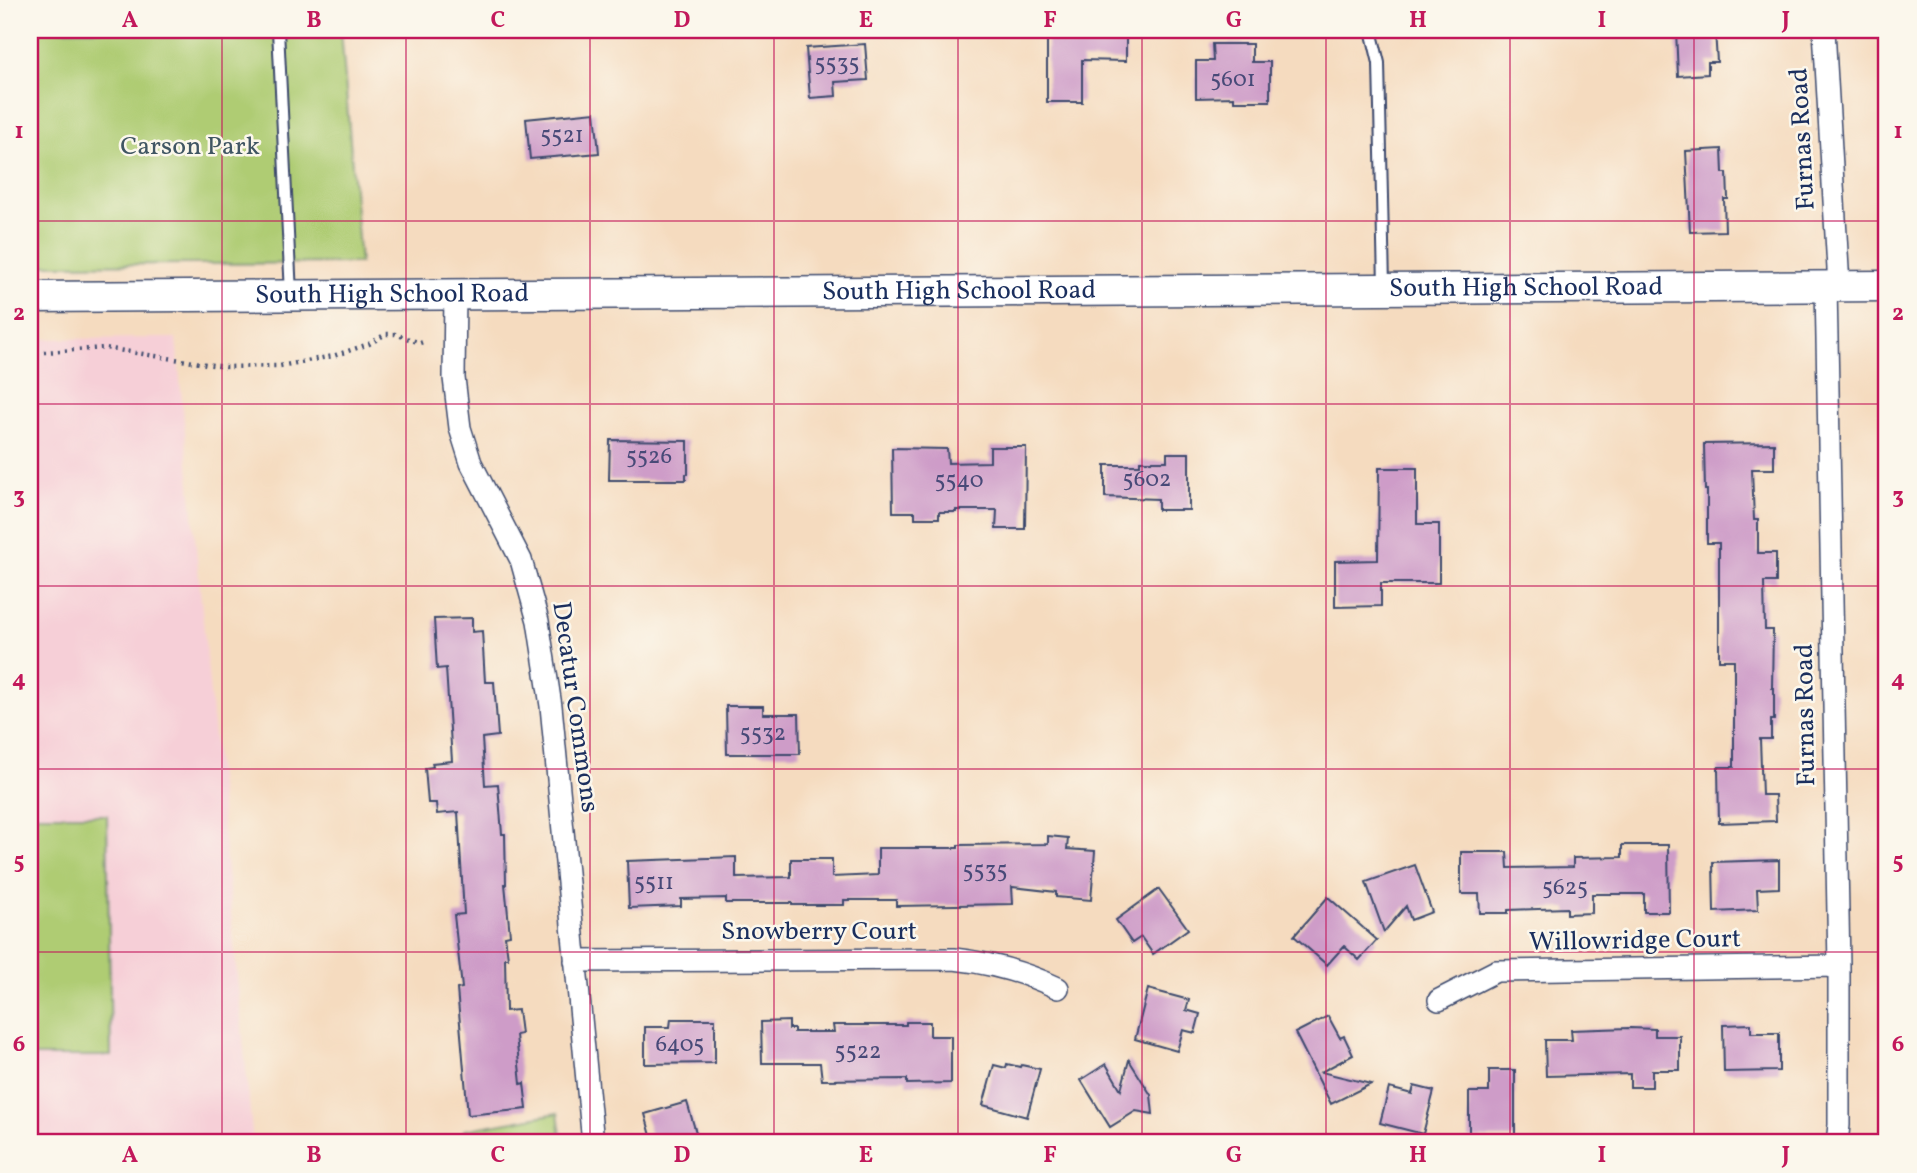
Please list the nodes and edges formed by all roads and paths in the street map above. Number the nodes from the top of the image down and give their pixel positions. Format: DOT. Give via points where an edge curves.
graph roads {
  1 [pos="278,30"];
  2 [pos="1371,30"];
  3 [pos="1824,30"];
  4 [pos="1833,286"];
  5 [pos="1887,286"];
  6 [pos="1384,289"];
  7 [pos="455,293"];
  8 [pos="291,295"];
  9 [pos="30,297"];
  10 [pos="426,341"];
  11 [pos="30,353"];
  12 [pos="575,961"];
  13 [pos="1839,966"];
  14 [pos="1058,988"];
  15 [pos="1439,1000"];
  16 [pos="593,1143"];
  17 [pos="1837,1143"];
  1 -- 8 [label="lane"];
  2 -- 6 [label="lane" via="1379,64"];
  3 -- 4 [label="street, Furnas Road"];
  4 -- 5 [label="main road, South High School Road"];
  4 -- 6 [label="main road, South High School Road"];
  4 -- 13 [label="street, Furnas Road"];
  6 -- 7 [label="main road, South High School Road"];
  7 -- 8 [label="main road, South High School Road"];
  7 -- 12 [label="street, Decatur Commons" via="454,378 460,428 471,463 521,560 538,621 551,706"];
  8 -- 9 [label="main road, South High School Road"];
  10 -- 11 [label="path" via="386,334 334,356 280,366 225,367 106,348"];
  12 -- 14 [label="street, Snowberry Court" via="954,960 1011,969"];
  12 -- 16 [label="street, Decatur Commons"];
  13 -- 15 [label="street, Willowridge Court" via="1496,971"];
  13 -- 17 [label="street, Furnas Road"];
}
